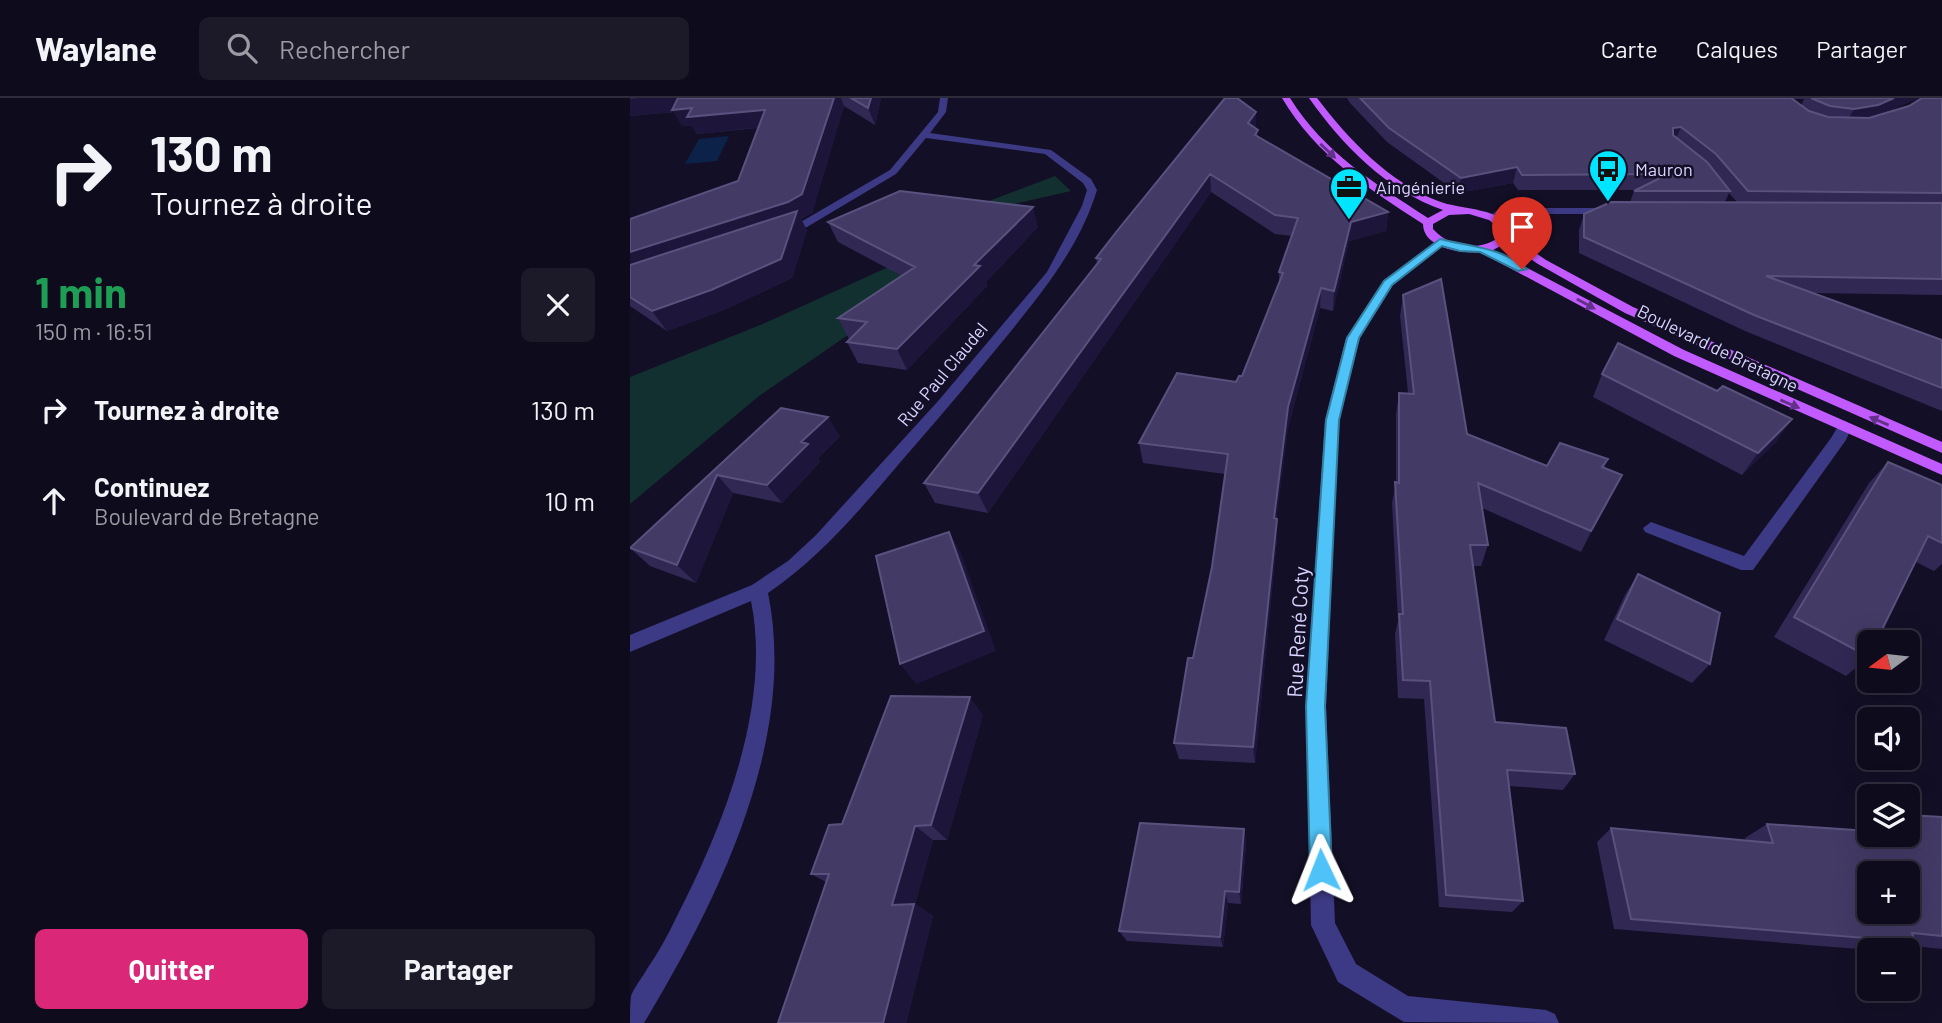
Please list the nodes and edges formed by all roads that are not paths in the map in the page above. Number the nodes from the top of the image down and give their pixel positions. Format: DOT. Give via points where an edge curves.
graph roads {
  1 [pos="944,98"];
  2 [pos="1286,98"];
  3 [pos="1312,98"];
  4 [pos="925,135"];
  5 [pos="1457,211"];
  6 [pos="1623,211"];
  7 [pos="1493,218"];
  8 [pos="1429,223"];
  9 [pos="766,237"];
  10 [pos="1506,238"];
  11 [pos="1440,242"];
  12 [pos="1482,249"];
  13 [pos="1845,426"];
  14 [pos="1942,448"];
  15 [pos="1942,470"];
  16 [pos="1651,528"];
  17 [pos="758,590"];
  18 [pos="630,644"];
  19 [pos="633,1017"];
  20 [pos="1546,1023"];
  1 -- 4 [label="street" via="942,112"];
  2 -- 8 [label="main road, one-way" via="1300,124 1354,174"];
  3 -- 5 [label="main road" via="1340,134 1369,160 1432,205"];
  4 -- 9 [label="street" via="893,172 803,225"];
  4 -- 17 [label="street, Rue Paul Claudel" via="1048,152 1087,181 1092,190 1087,206 1052,273 944,403 822,540"];
  5 -- 7 [label="main road"];
  5 -- 8 [label="main road" via="1438,215"];
  6 -- 7 [label="street" via="1501,211"];
  7 -- 10 [label="main road" via="1506,227"];
  8 -- 11 [label="main road" via="1432,236"];
  10 -- 12 [label="main road"];
  14 -- 10 [label="main road, Boulevard de Bretagne, one-way" via="1629,310"];
  11 -- 12 [label="main road"];
  11 -- 20 [label="street, Rue René Coty" via="1388,283 1353,338 1332,420 1315,706 1323,925 1347,973 1404,1009"];
  12 -- 13 [label="main road, Boulevard de Bretagne, one-way" via="1639,333 1787,404"];
  13 -- 15 [label="main road, Boulevard de Bretagne"];
  13 -- 16 [label="street" via="1747,565"];
  17 -- 18 [label="street, Rue Paul Claudel"];
  17 -- 19 [label="street" via="766,641 757,729 733,822 670,958"];
}
